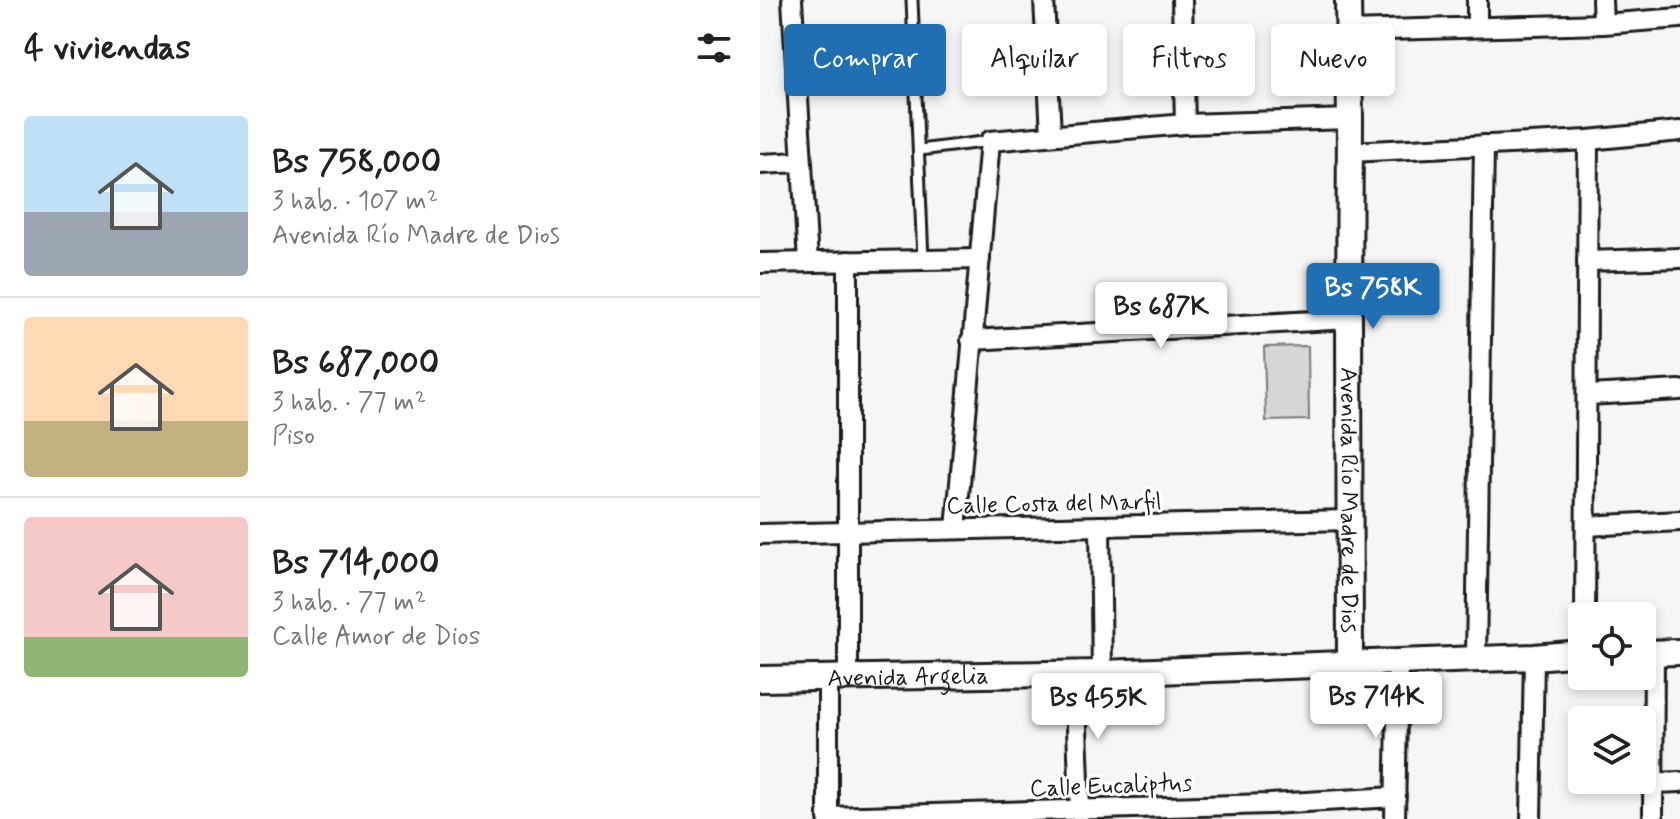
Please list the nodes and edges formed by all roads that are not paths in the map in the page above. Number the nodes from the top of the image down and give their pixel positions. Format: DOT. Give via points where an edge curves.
graph roads {
  1 [pos="792,0"];
  2 [pos="912,0"];
  3 [pos="1044,0"];
  4 [pos="1182,0"];
  5 [pos="1348,0"];
  6 [pos="1477,0"];
  7 [pos="1602,0"];
  8 [pos="1680,18"];
  9 [pos="1349,24"];
  10 [pos="1603,24"];
  11 [pos="1477,27"];
  12 [pos="1395,30"];
  13 [pos="1350,96"];
  14 [pos="1350,119"];
  15 [pos="1185,124"];
  16 [pos="1680,131"];
  17 [pos="1051,134"];
  18 [pos="1588,140"];
  19 [pos="990,141"];
  20 [pos="1484,145"];
  21 [pos="920,150"];
  22 [pos="1350,152"];
  23 [pos="801,162"];
  24 [pos="760,164"];
  25 [pos="1680,258"];
  26 [pos="980,259"];
  27 [pos="923,260"];
  28 [pos="848,261"];
  29 [pos="1587,261"];
  30 [pos="808,262"];
  31 [pos="760,263"];
  32 [pos="1349,319"];
  33 [pos="971,340"];
  34 [pos="1680,390"];
  35 [pos="1588,395"];
  36 [pos="1350,520"];
  37 [pos="1680,521"];
  38 [pos="1100,526"];
  39 [pos="1586,526"];
  40 [pos="956,529"];
  41 [pos="849,532"];
  42 [pos="760,534"];
  43 [pos="1585,602"];
  44 [pos="1680,652"];
  45 [pos="1656,653"];
  46 [pos="1568,654"];
  47 [pos="1534,657"];
  48 [pos="1476,658"];
  49 [pos="1398,662"];
  50 [pos="1350,663"];
  51 [pos="1075,673"];
  52 [pos="1102,673"];
  53 [pos="838,677"];
  54 [pos="760,679"];
  55 [pos="1680,782"];
  56 [pos="1656,783"];
  57 [pos="1654,794"];
  58 [pos="1396,797"];
  59 [pos="1080,809"];
  60 [pos="1268,812"];
  61 [pos="1146,813"];
  62 [pos="828,818"];
  63 [pos="1395,819"];
  64 [pos="1531,819"];
  65 [pos="1653,819"];
  1 -- 23 [label="street"];
  2 -- 21 [label="lane"];
  3 -- 17 [label="street"];
  4 -- 15 [label="street"];
  5 -- 9 [label="street, Avenida Río Madre de Dios"];
  6 -- 11 [label="street"];
  7 -- 10 [label="street"];
  8 -- 10 [label="street"];
  10 -- 11 [label="street"];
  11 -- 12 [label="street"];
  13 -- 14 [label="street, Avenida Río Madre de Dios"];
  14 -- 15 [label="street"];
  14 -- 22 [label="street, Avenida Río Madre de Dios"];
  15 -- 17 [label="street"];
  16 -- 18 [label="street"];
  17 -- 19 [label="street"];
  18 -- 20 [label="street"];
  18 -- 29 [label="street"];
  19 -- 21 [label="lane"];
  19 -- 26 [label="street"];
  20 -- 22 [label="street"];
  20 -- 48 [label="street"];
  21 -- 27 [label="lane"];
  22 -- 32 [label="street, Avenida Río Madre de Dios"];
  23 -- 24 [label="street"];
  23 -- 30 [label="street"];
  25 -- 29 [label="street"];
  26 -- 27 [label="street"];
  26 -- 33 [label="street"];
  27 -- 28 [label="street"];
  28 -- 30 [label="street"];
  28 -- 41 [label="street"];
  29 -- 35 [label="street"];
  30 -- 31 [label="street"];
  32 -- 33 [label="street"];
  32 -- 36 [label="street, Avenida Río Madre de Dios"];
  33 -- 40 [label="street"];
  34 -- 35 [label="street"];
  35 -- 39 [label="street"];
  36 -- 38 [label="street, Calle Costa del Marfil"];
  36 -- 50 [label="street, Avenida Río Madre de Dios"];
  37 -- 39 [label="street"];
  38 -- 40 [label="street, Calle Costa del Marfil"];
  38 -- 52 [label="street"];
  39 -- 43 [label="street"];
  40 -- 41 [label="street, Calle Costa del Marfil"];
  41 -- 42 [label="street, Calle Costa del Marfil"];
  41 -- 53 [label="street"];
  44 -- 45 [label="street"];
  46 -- 47 [label="street, Avenida Argelia"];
  47 -- 48 [label="street, Avenida Argelia"];
  47 -- 64 [label="street"];
  48 -- 49 [label="street, Avenida Argelia"];
  49 -- 50 [label="street, Avenida Argelia"];
  49 -- 58 [label="street"];
  50 -- 52 [label="street, Avenida Argelia"];
  51 -- 52 [label="street, Avenida Argelia"];
  51 -- 53 [label="street, Avenida Argelia"];
  51 -- 59 [label="street"];
  53 -- 54 [label="street, Avenida Argelia"];
  53 -- 62 [label="street"];
  55 -- 56 [label="street"];
  57 -- 65 [label="street"];
  58 -- 60 [label="street, Calle Eucaliptus"];
  58 -- 63 [label="street"];
  59 -- 61 [label="street, Calle Eucaliptus"];
  59 -- 62 [label="street, Calle Eucaliptus"];
  60 -- 61 [label="street, Calle Eucaliptus"];
}
